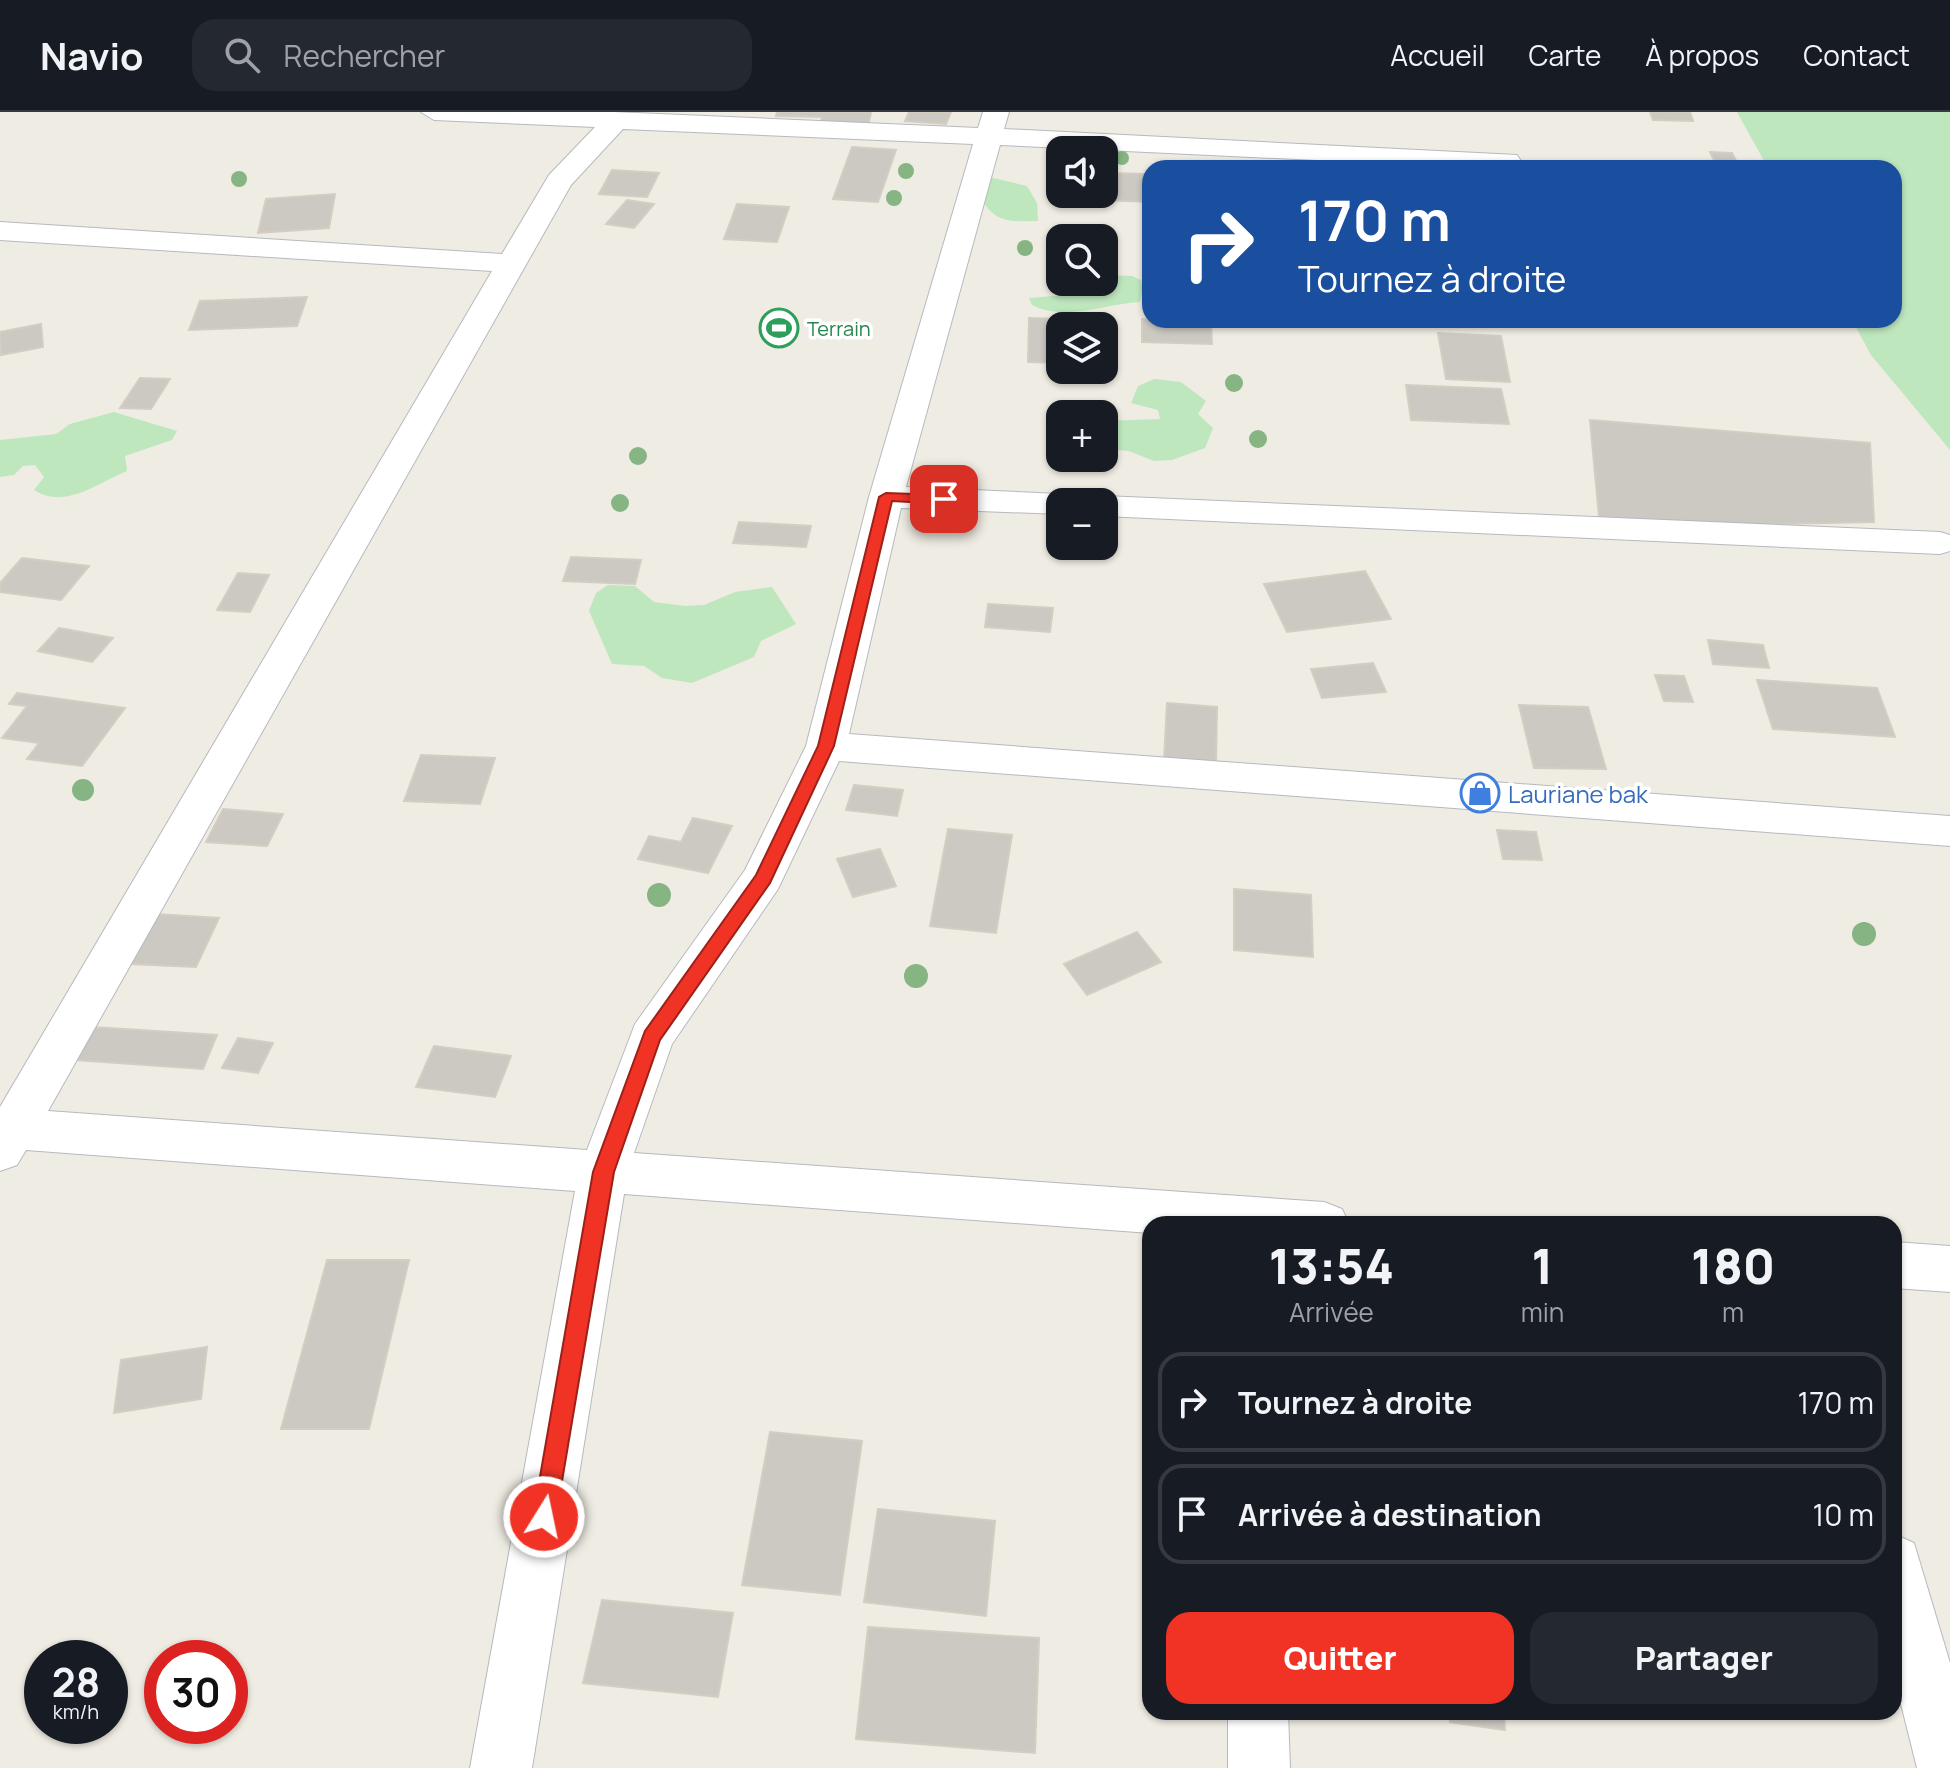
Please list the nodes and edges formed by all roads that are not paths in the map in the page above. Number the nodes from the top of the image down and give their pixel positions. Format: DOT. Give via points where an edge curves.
graph roads {
  1 [pos="434,112"];
  2 [pos="614,123"];
  3 [pos="993,123"];
  4 [pos="1493,160"];
  5 [pos="0,231"];
  6 [pos="511,263"];
  7 [pos="886,497"];
  8 [pos="1046,503"];
  9 [pos="1118,507"];
  10 [pos="1940,543"];
  11 [pos="826,746"];
  12 [pos="1950,831"];
  13 [pos="4,1136"];
  14 [pos="603,1172"];
  15 [pos="1184,1216"];
  16 [pos="1902,1266"];
  17 [pos="1950,1269"];
  18 [pos="1902,1593"];
  19 [pos="1258,1720"];
  20 [pos="501,1768"];
  21 [pos="1259,1768"];
  22 [pos="1948,1768"];
  1 -- 2 [label="street"];
  2 -- 3 [label="street"];
  2 -- 6 [label="street" via="559,181"];
  3 -- 4 [label="street"];
  3 -- 7 [label="street"];
  5 -- 6 [label="street"];
  6 -- 13 [label="street"];
  7 -- 8 [label="street"];
  7 -- 11 [label="street"];
  9 -- 10 [label="street"];
  11 -- 12 [label="street"];
  11 -- 14 [label="street" via="763,878 651,1037"];
  13 -- 14 [label="street"];
  14 -- 15 [label="street"];
  14 -- 20 [label="street"];
  16 -- 17 [label="street"];
  18 -- 22 [label="street"];
  19 -- 21 [label="street"];
}
